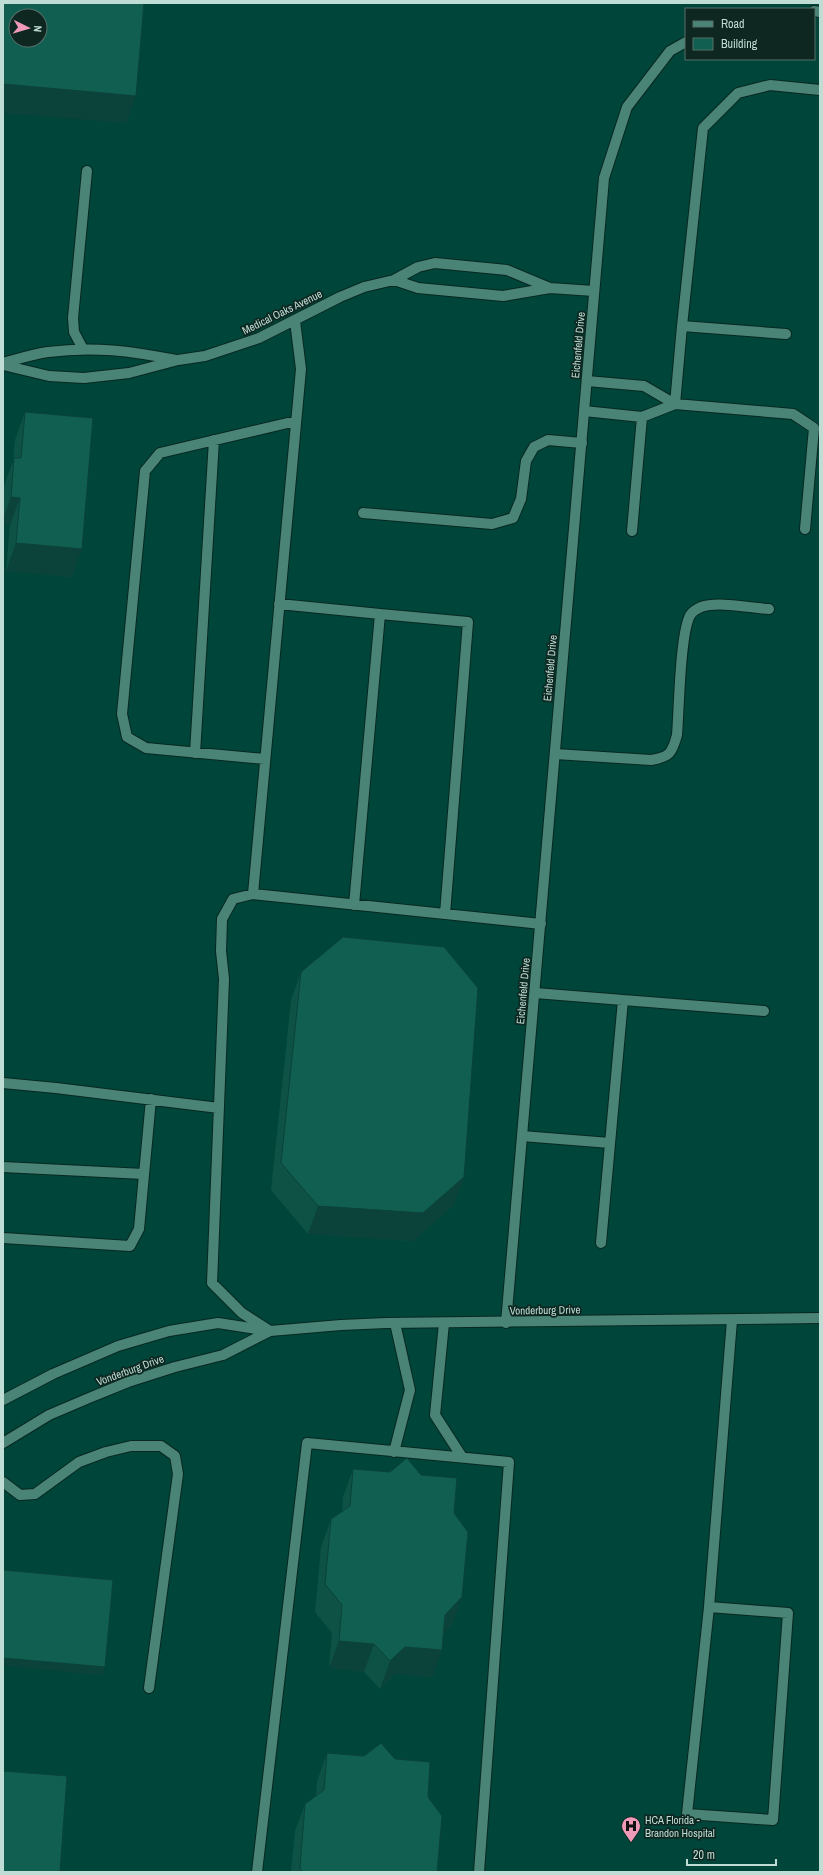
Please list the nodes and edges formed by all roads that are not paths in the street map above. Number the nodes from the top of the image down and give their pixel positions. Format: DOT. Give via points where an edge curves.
graph roads {
  1 [pos="685,43"];
  2 [pos="820,90"];
  3 [pos="87,171"];
  4 [pos="394,280"];
  5 [pos="550,288"];
  6 [pos="594,291"];
  7 [pos="295,321"];
  8 [pos="682,326"];
  9 [pos="786,334"];
  10 [pos="83,349"];
  11 [pos="178,360"];
  12 [pos="3,364"];
  13 [pos="587,380"];
  14 [pos="675,404"];
  15 [pos="584,411"];
  16 [pos="642,418"];
  17 [pos="296,421"];
  18 [pos="214,440"];
  19 [pos="582,443"];
  20 [pos="362,513"];
  21 [pos="805,529"];
  22 [pos="632,531"];
  23 [pos="279,604"];
  24 [pos="769,609"];
  25 [pos="380,614"];
  26 [pos="195,753"];
  27 [pos="555,754"];
  28 [pos="265,759"];
  29 [pos="253,894"];
  30 [pos="354,905"];
  31 [pos="445,914"];
  32 [pos="540,924"];
  33 [pos="534,993"];
  34 [pos="623,1000"];
  35 [pos="764,1011"];
  36 [pos="3,1083"];
  37 [pos="151,1099"];
  38 [pos="219,1108"];
  39 [pos="522,1136"];
  40 [pos="610,1143"];
  41 [pos="3,1167"];
  42 [pos="144,1174"];
  43 [pos="3,1238"];
  44 [pos="601,1243"];
  45 [pos="820,1318"];
  46 [pos="732,1320"];
  47 [pos="395,1323"];
  48 [pos="444,1323"];
  49 [pos="506,1323"];
  50 [pos="270,1331"];
  51 [pos="3,1400"];
  52 [pos="3,1443"];
  53 [pos="394,1452"];
  54 [pos="462,1457"];
  55 [pos="3,1482"];
  56 [pos="708,1608"];
  57 [pos="149,1688"];
  58 [pos="257,1872"];
  59 [pos="479,1872"];
  1 -- 6 [label="street, Eichenfeld Drive" via="670,51 627,107 604,178"];
  2 -- 8 [label="street" via="770,85 738,93 703,128"];
  3 -- 10 [label="street" via="73,318 74,332"];
  4 -- 5 [label="street, Medical Oaks Avenue" via="418,288 503,296"];
  4 -- 5 [label="street, Medical Oaks Avenue" via="418,267 435,262 507,270"];
  4 -- 7 [label="street, Medical Oaks Avenue" via="364,287"];
  5 -- 6 [label="street, Medical Oaks Avenue"];
  6 -- 13 [label="street, Eichenfeld Drive"];
  7 -- 11 [label="street, Medical Oaks Avenue" via="233,348"];
  7 -- 17 [label="street" via="301,369"];
  8 -- 9 [label="street"];
  8 -- 14 [label="street"];
  10 -- 11 [label="street, Medical Oaks Avenue" via="130,351"];
  10 -- 12 [label="street, Medical Oaks Avenue" via="47,352"];
  11 -- 12 [label="street, Medical Oaks Avenue" via="129,374 84,378 49,376"];
  13 -- 14 [label="street" via="644,386"];
  13 -- 15 [label="street, Eichenfeld Drive"];
  14 -- 16 [label="street"];
  14 -- 21 [label="street" via="793,414 814,428"];
  15 -- 16 [label="street"];
  15 -- 19 [label="street, Eichenfeld Drive"];
  16 -- 22 [label="street"];
  17 -- 18 [label="street"];
  17 -- 23 [label="street"];
  18 -- 26 [label="street"];
  18 -- 26 [label="street" via="160,453 145,471 122,714 127,737 146,748"];
  19 -- 20 [label="street" via="548,440 534,447 526,461 521,499 513,518 492,524"];
  19 -- 27 [label="street, Eichenfeld Drive"];
  23 -- 25 [label="street"];
  23 -- 28 [label="street"];
  24 -- 27 [label="street" via="712,605 700,607 692,613 684,643 677,735 673,749 664,758 651,760"];
  25 -- 30 [label="street"];
  25 -- 31 [label="street" via="468,622"];
  26 -- 28 [label="street"];
  27 -- 32 [label="street, Eichenfeld Drive"];
  28 -- 29 [label="street"];
  29 -- 30 [label="street"];
  29 -- 38 [label="street" via="233,899 222,919 221,951 224,979"];
  30 -- 31 [label="street"];
  31 -- 32 [label="street"];
  32 -- 33 [label="street, Eichenfeld Drive"];
  33 -- 34 [label="street"];
  33 -- 39 [label="street, Eichenfeld Drive"];
  34 -- 35 [label="street"];
  34 -- 40 [label="street"];
  36 -- 37 [label="street"];
  37 -- 38 [label="street"];
  37 -- 42 [label="street"];
  38 -- 50 [label="street" via="212,1283 242,1313"];
  39 -- 40 [label="street"];
  39 -- 49 [label="street, Eichenfeld Drive"];
  40 -- 44 [label="street"];
  41 -- 42 [label="street"];
  42 -- 43 [label="street" via="139,1230 130,1246"];
  45 -- 46 [label="street, Vonderburg Drive"];
  46 -- 49 [label="street, Vonderburg Drive"];
  46 -- 56 [label="street"];
  47 -- 48 [label="street, Vonderburg Drive"];
  47 -- 50 [label="street, Vonderburg Drive"];
  47 -- 53 [label="street" via="410,1390"];
  48 -- 49 [label="street, Vonderburg Drive"];
  48 -- 54 [label="street" via="435,1415"];
  50 -- 51 [label="street, Vonderburg Drive" via="218,1324 169,1331 118,1346 53,1374"];
  50 -- 52 [label="street, Vonderburg Drive" via="224,1355 175,1367 89,1398 49,1415"];
  53 -- 54 [label="street"];
  53 -- 58 [label="street" via="307,1443"];
  54 -- 59 [label="street" via="509,1462"];
  55 -- 57 [label="street" via="20,1495 36,1494 79,1462 106,1452 131,1446 160,1446 174,1456 178,1474"];
  56 -- 56 [label="street" via="688,1814 773,1820 788,1613"];
}
